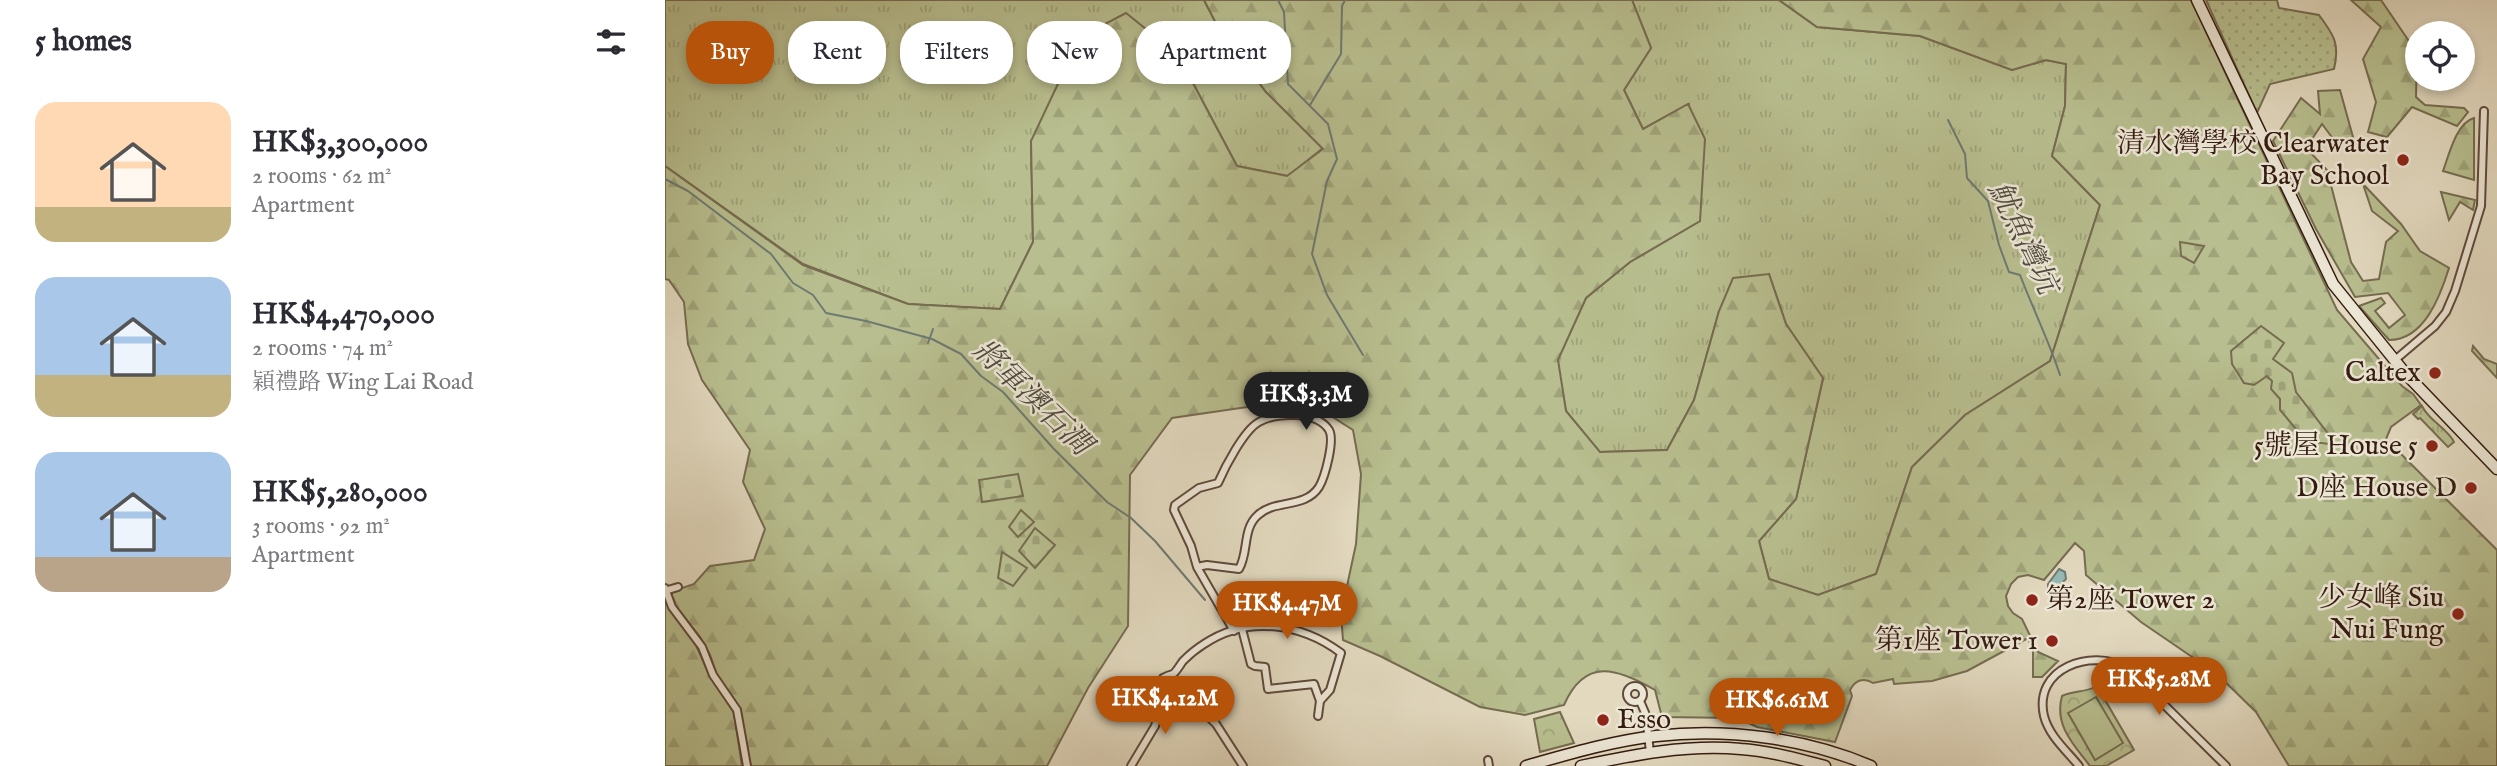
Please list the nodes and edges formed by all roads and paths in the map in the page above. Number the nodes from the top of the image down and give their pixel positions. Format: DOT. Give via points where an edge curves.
graph roads {
  1 [pos="2197,0"];
  2 [pos="2484,111"];
  3 [pos="2395,360"];
  4 [pos="2497,470"];
  5 [pos="1197,567"];
  6 [pos="678,587"];
  7 [pos="665,590"];
  8 [pos="1238,630"];
  9 [pos="1173,674"];
  10 [pos="1179,688"];
  11 [pos="1165,690"];
  12 [pos="1320,701"];
  13 [pos="1640,701"];
  14 [pos="1318,716"];
  15 [pos="1649,737"];
  16 [pos="1650,753"];
  17 [pos="747,766"];
  18 [pos="1131,766"];
  19 [pos="1243,766"];
  20 [pos="1526,766"];
  21 [pos="1581,766"];
  22 [pos="1825,766"];
  23 [pos="1871,766"];
  24 [pos="2079,766"];
  25 [pos="2226,766"];
  1 -- 3 [label="main road" via="2327,274"];
  2 -- 3 [label="street" via="2481,205 2458,284 2446,312 2427,335"];
  3 -- 4 [label="main road"];
  5 -- 5 [label="street" via="1174,510 1177,502 1218,483 1227,463 1259,422 1291,415 1324,425 1332,443 1319,487 1299,502 1259,513 1248,530 1239,569"];
  5 -- 8 [label="street"];
  6 -- 7 [label="street"];
  7 -- 17 [label="street" via="737,710"];
  8 -- 9 [label="street" via="1206,642"];
  8 -- 12 [label="street" via="1251,664 1265,667 1268,689 1314,684"];
  8 -- 12 [label="street" via="1291,628 1341,653 1330,690"];
  9 -- 10 [label="street" via="1180,679"];
  9 -- 11 [label="street" via="1163,678"];
  10 -- 11 [label="street"];
  10 -- 19 [label="street" via="1216,724"];
  11 -- 18 [label="street" via="1155,726"];
  12 -- 14 [label="street"];
  13 -- 15 [label="street"];
  15 -- 16 [label="street"];
  15 -- 20 [label="main road"];
  15 -- 23 [label="main road" via="1743,735 1806,745"];
  16 -- 21 [label="main road"];
  16 -- 22 [label="main road" via="1740,748"];
  24 -- 25 [label="street" via="2049,728 2043,700 2062,668 2094,660 2127,668"];
}
